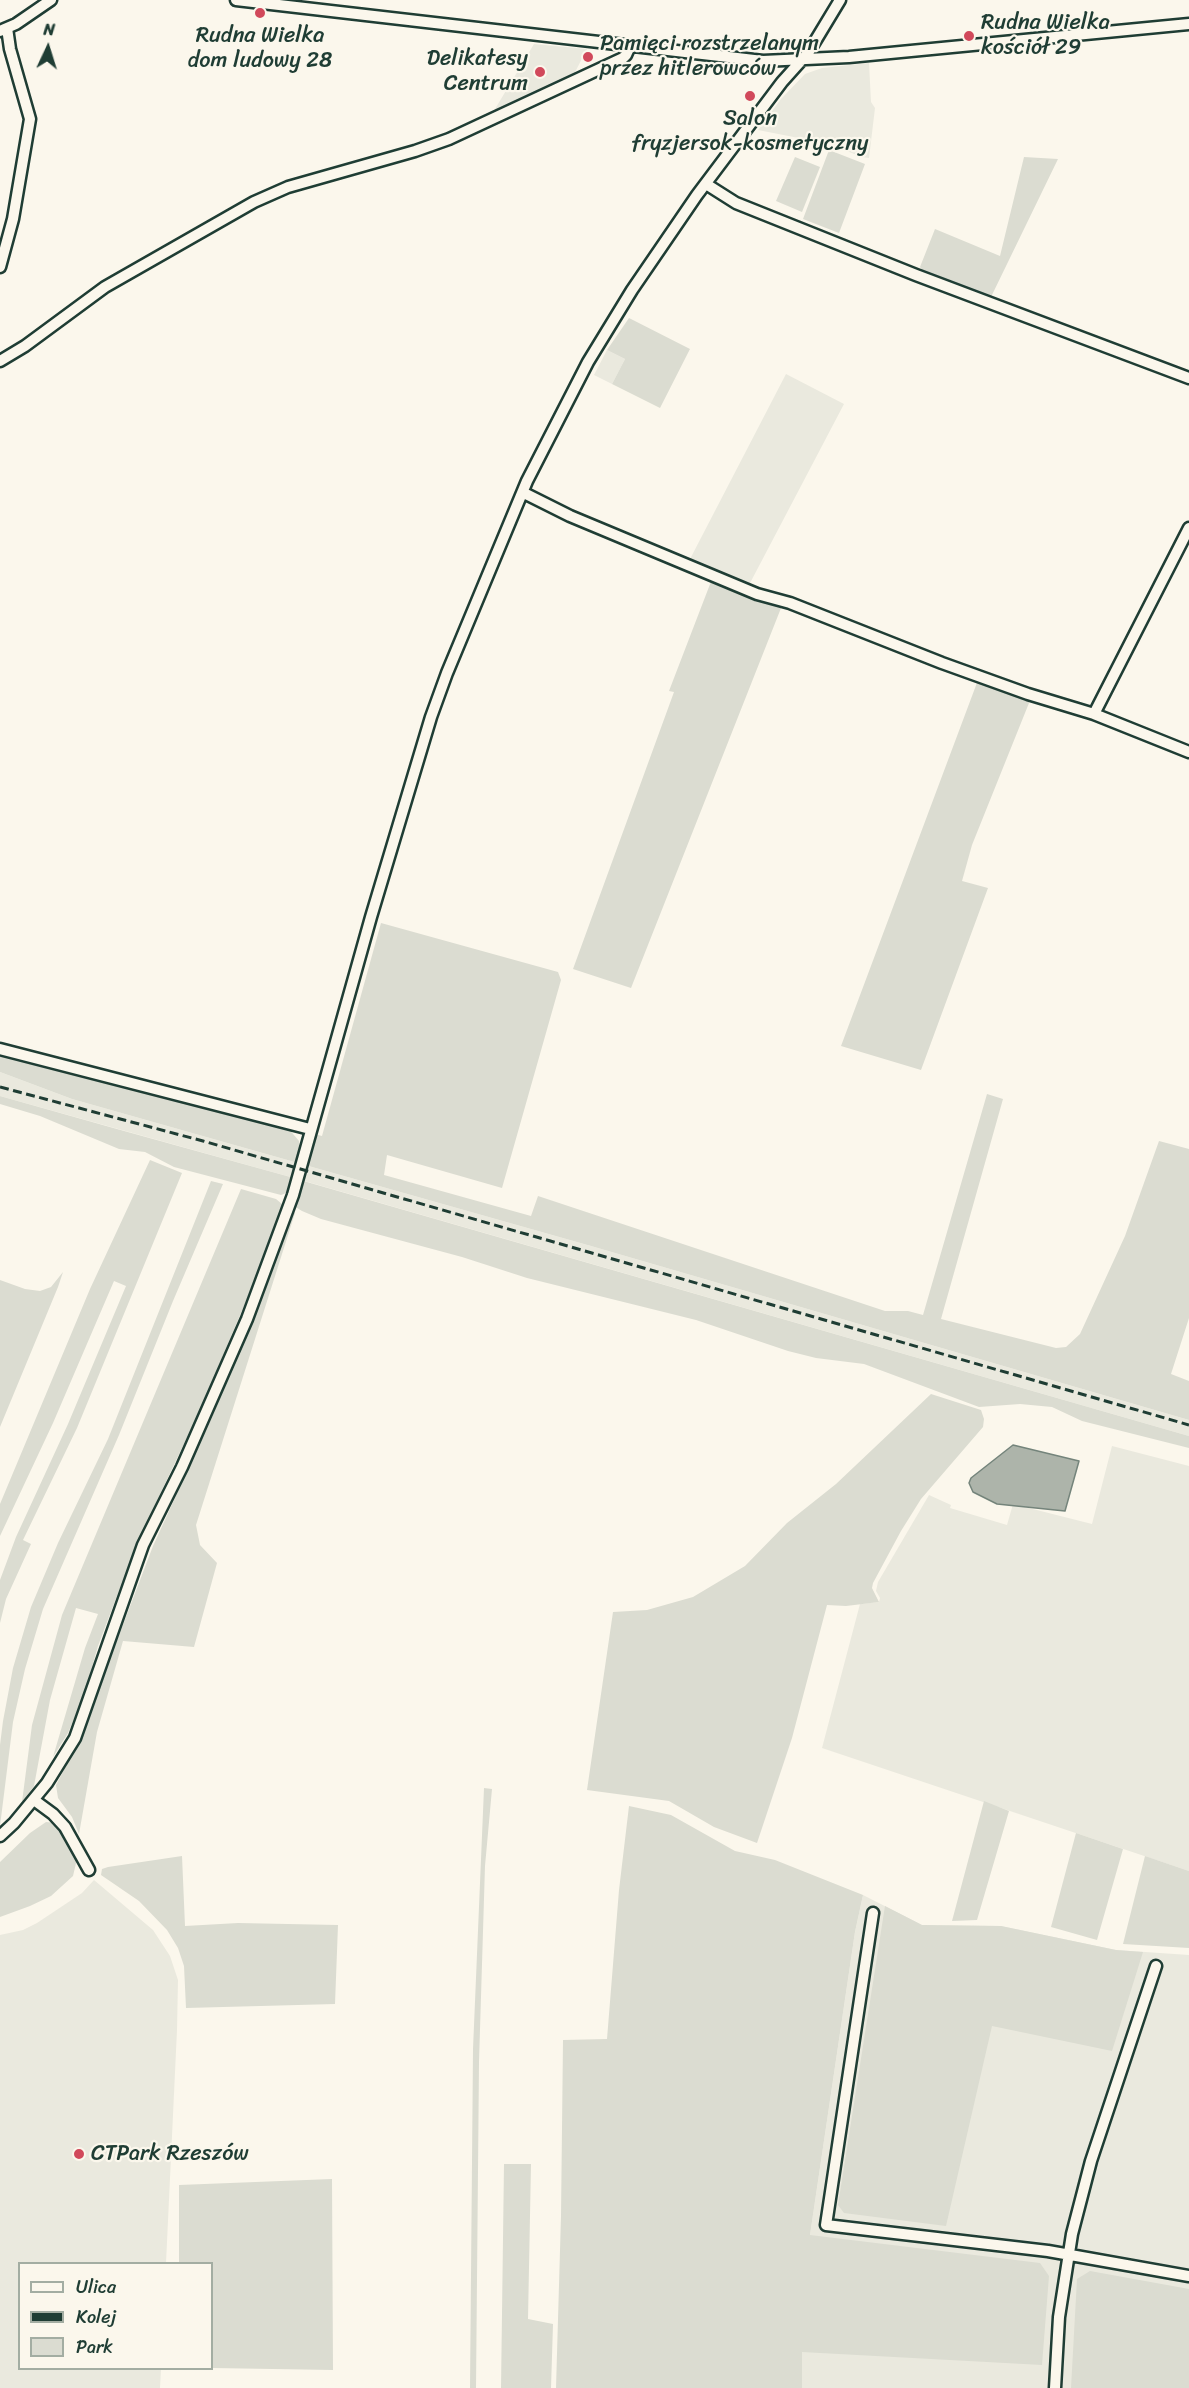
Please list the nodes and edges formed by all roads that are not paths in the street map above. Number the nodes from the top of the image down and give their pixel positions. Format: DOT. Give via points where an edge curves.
graph roads {
  1 [pos="51,0"];
  2 [pos="236,0"];
  3 [pos="840,0"];
  4 [pos="1189,24"];
  5 [pos="3,29"];
  6 [pos="630,46"];
  7 [pos="800,61"];
  8 [pos="706,184"];
  9 [pos="0,267"];
  10 [pos="0,361"];
  11 [pos="1189,378"];
  12 [pos="524,493"];
  13 [pos="1189,528"];
  14 [pos="1094,714"];
  15 [pos="1189,752"];
  16 [pos="0,1049"];
  17 [pos="310,1129"];
  18 [pos="34,1800"];
  19 [pos="0,1836"];
  20 [pos="89,1870"];
  21 [pos="873,1913"];
  22 [pos="1155,1966"];
  23 [pos="1067,2254"];
  24 [pos="1189,2276"];
  25 [pos="1055,2388"];
  1 -- 5 [label="street"];
  2 -- 6 [label="street"];
  3 -- 7 [label="street"];
  4 -- 7 [label="street"];
  5 -- 9 [label="street" via="30,119 14,219"];
  6 -- 7 [label="street" via="749,61"];
  6 -- 10 [label="street" via="623,58 449,139 288,187 254,202 105,287"];
  7 -- 8 [label="street"];
  8 -- 11 [label="street" via="736,203"];
  8 -- 12 [label="street" via="648,265 588,362"];
  12 -- 14 [label="street" via="757,594 1028,694"];
  12 -- 17 [label="street" via="431,717"];
  13 -- 14 [label="street"];
  14 -- 15 [label="street"];
  16 -- 17 [label="street"];
  17 -- 18 [label="street" via="293,1195 247,1319 143,1545 75,1738"];
  18 -- 19 [label="street"];
  18 -- 20 [label="street" via="65,1827"];
  21 -- 23 [label="street" via="826,2224"];
  22 -- 23 [label="street" via="1086,2179"];
  23 -- 24 [label="street"];
  23 -- 25 [label="street"];
}
